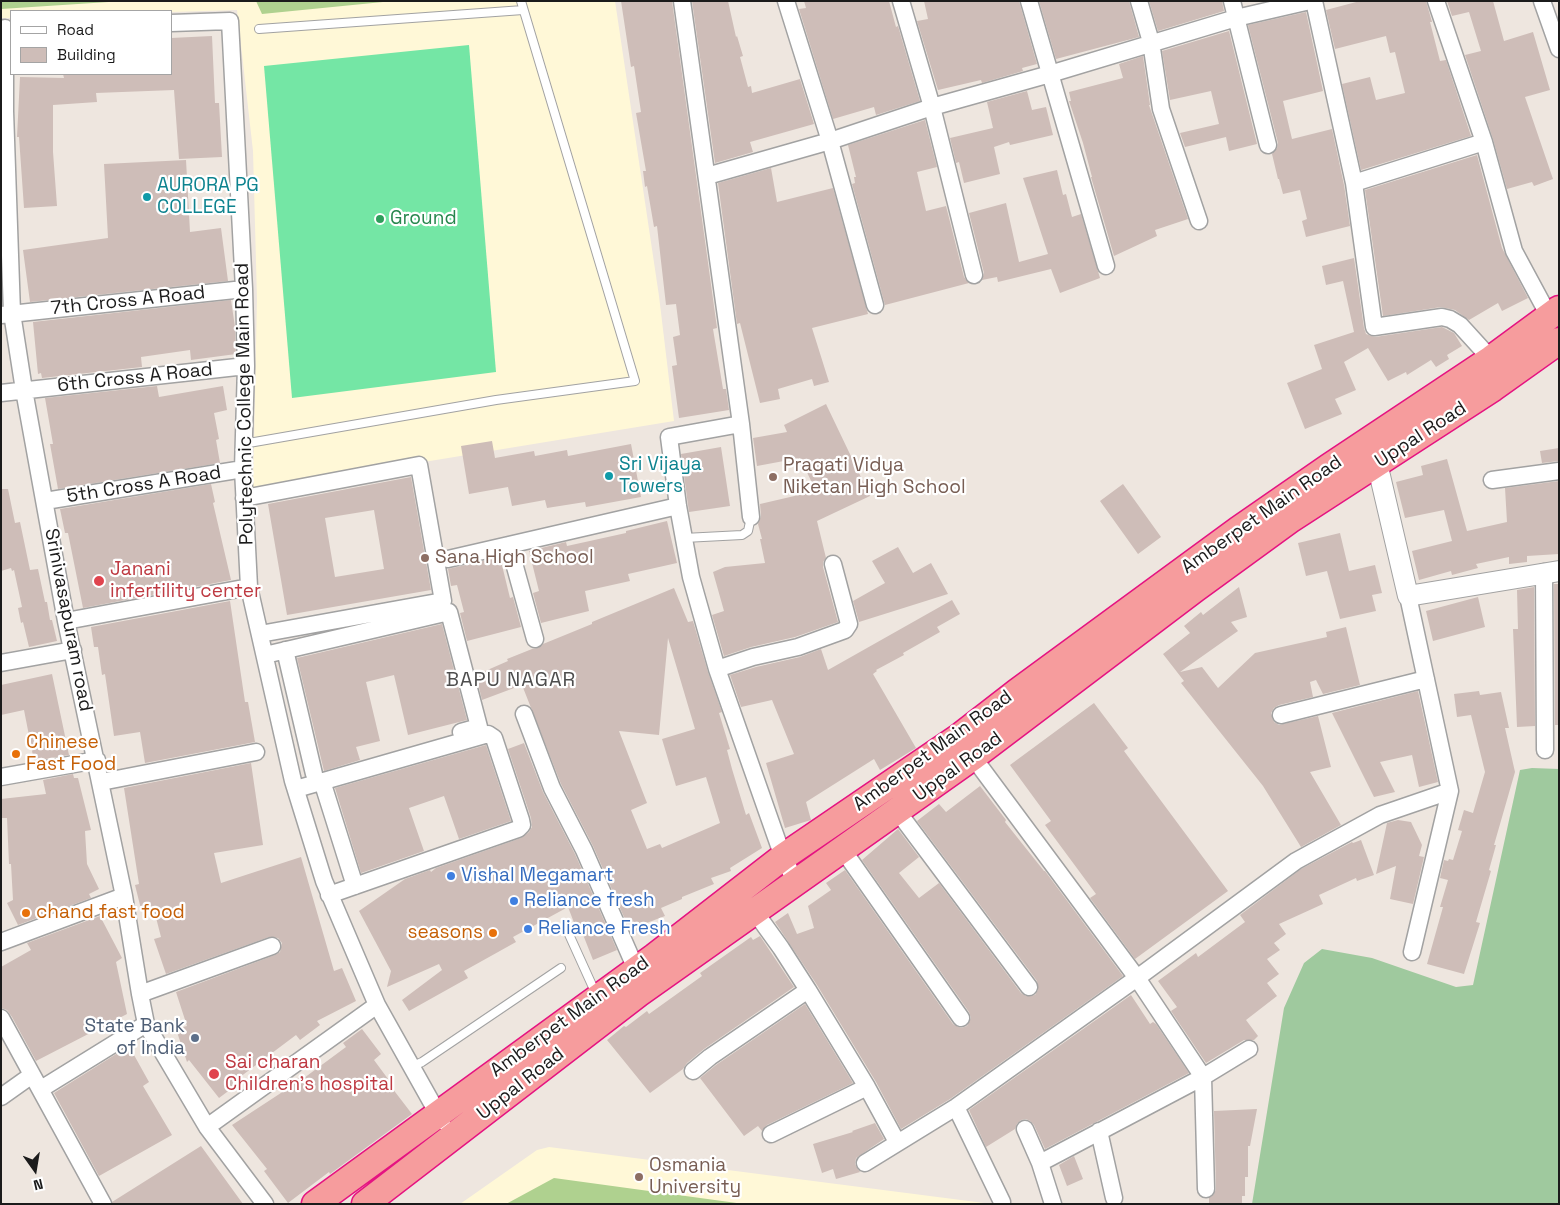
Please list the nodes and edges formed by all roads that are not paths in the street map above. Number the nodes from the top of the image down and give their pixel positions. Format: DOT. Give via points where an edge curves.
graph roads {
  1 [pos="521,1"];
  2 [pos="682,1"];
  3 [pos="786,1"];
  4 [pos="901,1"];
  5 [pos="1029,1"];
  6 [pos="1139,1"];
  7 [pos="1232,1"];
  8 [pos="1310,1"];
  9 [pos="1314,1"];
  10 [pos="1436,1"];
  11 [pos="1542,1"];
  12 [pos="524,10"];
  13 [pos="1236,18"];
  14 [pos="172,23"];
  15 [pos="6,28"];
  16 [pos="259,29"];
  17 [pos="1151,42"];
  18 [pos="1559,48"];
  19 [pos="1050,74"];
  20 [pos="932,107"];
  21 [pos="3,111"];
  22 [pos="830,141"];
  23 [pos="1484,142"];
  24 [pos="1268,145"];
  25 [pos="707,176"];
  26 [pos="1354,183"];
  27 [pos="5,200"];
  28 [pos="1199,221"];
  29 [pos="1106,266"];
  30 [pos="974,275"];
  31 [pos="244,289"];
  32 [pos="875,305"];
  33 [pos="1554,313"];
  34 [pos="7,314"];
  35 [pos="1559,341"];
  36 [pos="1491,359"];
  37 [pos="246,366"];
  38 [pos="24,390"];
  39 [pos="1,393"];
  40 [pos="741,424"];
  41 [pos="243,444"];
  42 [pos="1376,463"];
  43 [pos="243,469"];
  44 [pos="1559,472"];
  45 [pos="1492,480"];
  46 [pos="244,498"];
  47 [pos="45,501"];
  48 [pos="678,506"];
  49 [pos="751,517"];
  50 [pos="684,538"];
  51 [pos="509,545"];
  52 [pos="448,559"];
  53 [pos="833,564"];
  54 [pos="1552,571"];
  55 [pos="249,587"];
  56 [pos="1408,596"];
  57 [pos="66,621"];
  58 [pos="260,634"];
  59 [pos="535,639"];
  60 [pos="73,650"];
  61 [pos="285,650"];
  62 [pos="264,655"];
  63 [pos="1,663"];
  64 [pos="717,669"];
  65 [pos="1426,679"];
  66 [pos="524,714"];
  67 [pos="1280,715"];
  68 [pos="1545,750"];
  69 [pos="256,752"];
  70 [pos="973,757"];
  71 [pos="97,760"];
  72 [pos="1,777"];
  73 [pos="318,778"];
  74 [pos="101,782"];
  75 [pos="294,785"];
  76 [pos="1450,791"];
  77 [pos="898,812"];
  78 [pos="843,850"];
  79 [pos="782,858"];
  80 [pos="796,882"];
  81 [pos="356,886"];
  82 [pos="329,895"];
  83 [pos="124,896"];
  84 [pos="755,912"];
  85 [pos="567,930"];
  86 [pos="1,942"];
  87 [pos="272,946"];
  88 [pos="1412,952"];
  89 [pos="561,968"];
  90 [pos="636,969"];
  91 [pos="1137,978"];
  92 [pos="1029,988"];
  93 [pos="808,990"];
  94 [pos="140,994"];
  95 [pos="597,997"];
  96 [pos="377,1005"];
  97 [pos="1,1018"];
  98 [pos="960,1018"];
  99 [pos="146,1024"];
  100 [pos="1249,1049"];
  101 [pos="412,1067"];
  102 [pos="693,1071"];
  103 [pos="32,1075"];
  104 [pos="1203,1077"];
  105 [pos="867,1087"];
  106 [pos="41,1089"];
  107 [pos="1,1097"];
  108 [pos="956,1107"];
  109 [pos="437,1114"];
  110 [pos="207,1127"];
  111 [pos="1026,1129"];
  112 [pos="1099,1131"];
  113 [pos="771,1134"];
  114 [pos="453,1136"];
  115 [pos="897,1142"];
  116 [pos="865,1163"];
  117 [pos="1040,1163"];
  118 [pos="1206,1189"];
  119 [pos="1114,1198"];
  120 [pos="1002,1202"];
  121 [pos="103,1204"];
  122 [pos="265,1204"];
  123 [pos="315,1204"];
  124 [pos="365,1204"];
  125 [pos="1053,1204"];
  1 -- 12 [label="lane"];
  2 -- 25 [label="street"];
  3 -- 22 [label="street"];
  4 -- 20 [label="street"];
  5 -- 19 [label="street"];
  6 -- 17 [label="street"];
  7 -- 13 [label="street"];
  8 -- 13 [label="street"];
  9 -- 26 [label="street"];
  10 -- 23 [label="street"];
  11 -- 18 [label="street"];
  12 -- 16 [label="lane"];
  12 -- 41 [label="lane" via="635,381 496,400"];
  13 -- 17 [label="street"];
  13 -- 24 [label="street"];
  14 -- 31 [label="street, Polytechnic College Main Road" via="230,21"];
  15 -- 21 [label="street, Srinivasapuram road"];
  17 -- 19 [label="street"];
  17 -- 28 [label="street" via="1161,110"];
  19 -- 20 [label="street"];
  19 -- 29 [label="street"];
  20 -- 22 [label="street"];
  20 -- 30 [label="street"];
  21 -- 27 [label="street, Srinivasapuram road"];
  22 -- 25 [label="street"];
  22 -- 32 [label="street"];
  23 -- 26 [label="street"];
  23 -- 33 [label="street" via="1514,251"];
  25 -- 40 [label="street"];
  26 -- 36 [label="street" via="1374,327 1442,317 1450,319 1460,325"];
  27 -- 34 [label="street, Srinivasapuram road"];
  31 -- 34 [label="street, 7th Cross A Road"];
  31 -- 37 [label="street, Polytechnic College Main Road"];
  33 -- 36 [label="highway, Amberpet Main Road"];
  34 -- 38 [label="street, Srinivasapuram road"];
  35 -- 42 [label="highway, Uppal Road"];
  36 -- 79 [label="highway, Amberpet Main Road" via="1246,525 959,737"];
  37 -- 38 [label="street, 6th Cross A Road"];
  37 -- 41 [label="street, Polytechnic College Main Road"];
  38 -- 39 [label="street"];
  38 -- 47 [label="street, Srinivasapuram road"];
  40 -- 48 [label="street" via="669,437"];
  40 -- 49 [label="street"];
  41 -- 43 [label="street, Polytechnic College Main Road"];
  42 -- 56 [label="street"];
  42 -- 70 [label="highway, Uppal Road" via="1291,519 1195,589"];
  43 -- 46 [label="street, Polytechnic College Main Road"];
  43 -- 47 [label="street, 5th Cross A Road"];
  44 -- 45 [label="street"];
  46 -- 55 [label="street, Polytechnic College Main Road"];
  46 -- 58 [label="street" via="419,465 443,601"];
  47 -- 57 [label="street, Srinivasapuram road"];
  48 -- 50 [label="street"];
  48 -- 51 [label="street"];
  49 -- 50 [label="lane" via="748,531 742,536"];
  50 -- 64 [label="street" via="691,577"];
  51 -- 52 [label="street"];
  51 -- 59 [label="street"];
  53 -- 64 [label="street" via="849,624 845,630 798,647"];
  54 -- 56 [label="street"];
  54 -- 68 [label="street"];
  55 -- 57 [label="street"];
  55 -- 58 [label="street, Polytechnic College Main Road"];
  56 -- 65 [label="street"];
  57 -- 60 [label="street, Srinivasapuram road"];
  58 -- 62 [label="street, Polytechnic College Main Road"];
  60 -- 63 [label="street"];
  60 -- 71 [label="street, Srinivasapuram road"];
  61 -- 62 [label="street"];
  61 -- 73 [label="street"];
  61 -- 73 [label="street" via="449,612 479,727"];
  62 -- 75 [label="street, Polytechnic College Main Road"];
  64 -- 79 [label="street"];
  65 -- 67 [label="street"];
  65 -- 76 [label="street"];
  66 -- 90 [label="street" via="552,788 584,850"];
  69 -- 74 [label="street"];
  70 -- 77 [label="highway, Uppal Road"];
  70 -- 91 [label="street"];
  71 -- 72 [label="street"];
  71 -- 74 [label="street, Srinivasapuram road"];
  73 -- 75 [label="street"];
  73 -- 81 [label="street"];
  73 -- 81 [label="street" via="488,734 494,738 522,825"];
  74 -- 83 [label="street, Srinivasapuram road"];
  75 -- 82 [label="street, Polytechnic College Main Road"];
  76 -- 88 [label="street"];
  76 -- 91 [label="street" via="1380,815 1296,861"];
  77 -- 78 [label="highway, Uppal Road"];
  77 -- 92 [label="street"];
  78 -- 80 [label="highway, Uppal Road"];
  78 -- 98 [label="street"];
  79 -- 80 [label="street"];
  79 -- 90 [label="highway, Amberpet Main Road"];
  80 -- 84 [label="highway, Uppal Road"];
  81 -- 82 [label="street"];
  82 -- 96 [label="street, Polytechnic College Main Road"];
  83 -- 86 [label="street"];
  83 -- 94 [label="street, Srinivasapuram road"];
  84 -- 93 [label="street"];
  84 -- 114 [label="highway, Uppal Road" via="638,994"];
  85 -- 95 [label="lane"];
  87 -- 94 [label="street"];
  89 -- 101 [label="lane"];
  90 -- 95 [label="highway, Amberpet Main Road"];
  91 -- 104 [label="street"];
  91 -- 108 [label="street"];
  93 -- 102 [label="street"];
  93 -- 105 [label="street"];
  94 -- 99 [label="street, Srinivasapuram road"];
  95 -- 109 [label="highway, Amberpet Main Road"];
  96 -- 101 [label="street, Polytechnic College Main Road"];
  96 -- 110 [label="street"];
  97 -- 103 [label="street"];
  99 -- 106 [label="street"];
  99 -- 110 [label="street, Srinivasapuram road"];
  100 -- 104 [label="street"];
  101 -- 109 [label="street, Polytechnic College Main Road"];
  103 -- 106 [label="street"];
  103 -- 107 [label="street"];
  104 -- 112 [label="street"];
  104 -- 118 [label="street"];
  105 -- 113 [label="street"];
  105 -- 115 [label="street"];
  106 -- 121 [label="street"];
  108 -- 115 [label="street"];
  108 -- 120 [label="street"];
  109 -- 114 [label="street, Polytechnic College Main Road"];
  109 -- 123 [label="highway, Amberpet Main Road"];
  110 -- 122 [label="street, Srinivasapuram road"];
  111 -- 117 [label="street"];
  112 -- 117 [label="street"];
  112 -- 119 [label="street"];
  114 -- 124 [label="highway, Uppal Road"];
  115 -- 116 [label="street"];
  117 -- 125 [label="street"];
}
